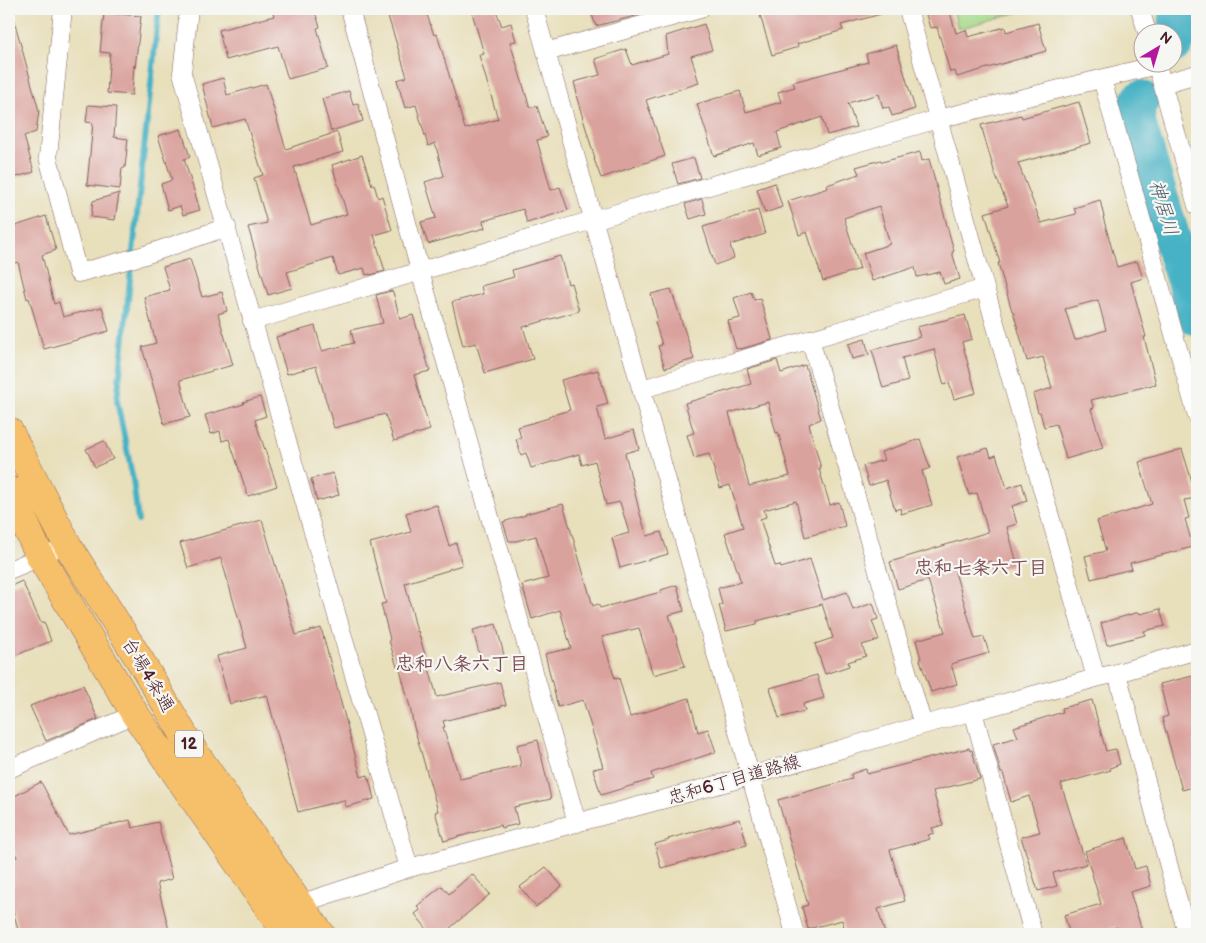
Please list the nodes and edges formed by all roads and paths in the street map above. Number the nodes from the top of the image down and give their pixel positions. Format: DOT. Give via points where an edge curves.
graph roads {
  1 [pos="63,9"];
  2 [pos="188,9"];
  3 [pos="350,9"];
  4 [pos="534,9"];
  5 [pos="700,9"];
  6 [pos="908,9"];
  7 [pos="1140,9"];
  8 [pos="1144,22"];
  9 [pos="546,52"];
  10 [pos="1134,70"];
  11 [pos="1158,72"];
  12 [pos="1197,74"];
  13 [pos="1102,79"];
  14 [pos="1162,84"];
  15 [pos="938,119"];
  16 [pos="1197,206"];
  17 [pos="593,220"];
  18 [pos="227,228"];
  19 [pos="420,271"];
  20 [pos="985,288"];
  21 [pos="252,321"];
  22 [pos="810,339"];
  23 [pos="642,390"];
  24 [pos="1197,416"];
  25 [pos="9,431"];
  26 [pos="9,490"];
  27 [pos="68,546"];
  28 [pos="40,556"];
  29 [pos="9,570"];
  30 [pos="1197,650"];
  31 [pos="1117,673"];
  32 [pos="1096,678"];
  33 [pos="973,711"];
  34 [pos="135,714"];
  35 [pos="923,725"];
  36 [pos="9,769"];
  37 [pos="750,776"];
  38 [pos="577,823"];
  39 [pos="409,868"];
  40 [pos="299,904"];
  41 [pos="281,927"];
  42 [pos="322,934"];
  43 [pos="795,934"];
  44 [pos="1033,934"];
  45 [pos="1187,934"];
  1 -- 18 [label="street" via="48,156 78,273"];
  2 -- 18 [label="street" via="182,72"];
  3 -- 19 [label="street"];
  4 -- 9 [label="street"];
  5 -- 9 [label="street"];
  6 -- 15 [label="street"];
  7 -- 8 [label="street"];
  9 -- 17 [label="street"];
  10 -- 13 [label="street"];
  11 -- 14 [label="street"];
  12 -- 14 [label="street"];
  13 -- 15 [label="street"];
  13 -- 24 [label="street"];
  14 -- 16 [label="street"];
  15 -- 17 [label="street"];
  15 -- 20 [label="street"];
  17 -- 19 [label="street"];
  17 -- 23 [label="street"];
  18 -- 21 [label="street"];
  19 -- 21 [label="street"];
  19 -- 38 [label="street"];
  20 -- 22 [label="street"];
  20 -- 32 [label="street"];
  21 -- 39 [label="street"];
  22 -- 23 [label="street"];
  22 -- 35 [label="street"];
  23 -- 37 [label="street"];
  25 -- 27 [label="highway, 台場4条通 / 12"];
  26 -- 28 [label="highway, 台場4条通 / 12"];
  27 -- 28 [label="street"];
  27 -- 40 [label="highway, 台場4条通 / 12" via="191,747"];
  28 -- 29 [label="street"];
  28 -- 34 [label="highway, 台場4条通 / 12"];
  30 -- 31 [label="street, 忠和6丁目道路線"];
  31 -- 32 [label="street, 忠和6丁目道路線"];
  31 -- 45 [label="street"];
  32 -- 33 [label="street, 忠和6丁目道路線"];
  33 -- 35 [label="street, 忠和6丁目道路線"];
  33 -- 44 [label="street"];
  34 -- 36 [label="street"];
  34 -- 41 [label="highway, 台場4条通 / 12"];
  35 -- 37 [label="street, 忠和6丁目道路線"];
  37 -- 38 [label="street, 忠和6丁目道路線"];
  37 -- 43 [label="street"];
  38 -- 39 [label="street, 忠和6丁目道路線"];
  39 -- 40 [label="street, 忠和6丁目道路線"];
  40 -- 41 [label="street, 忠和6丁目道路線"];
  40 -- 42 [label="highway, 台場4条通 / 12"];
}
